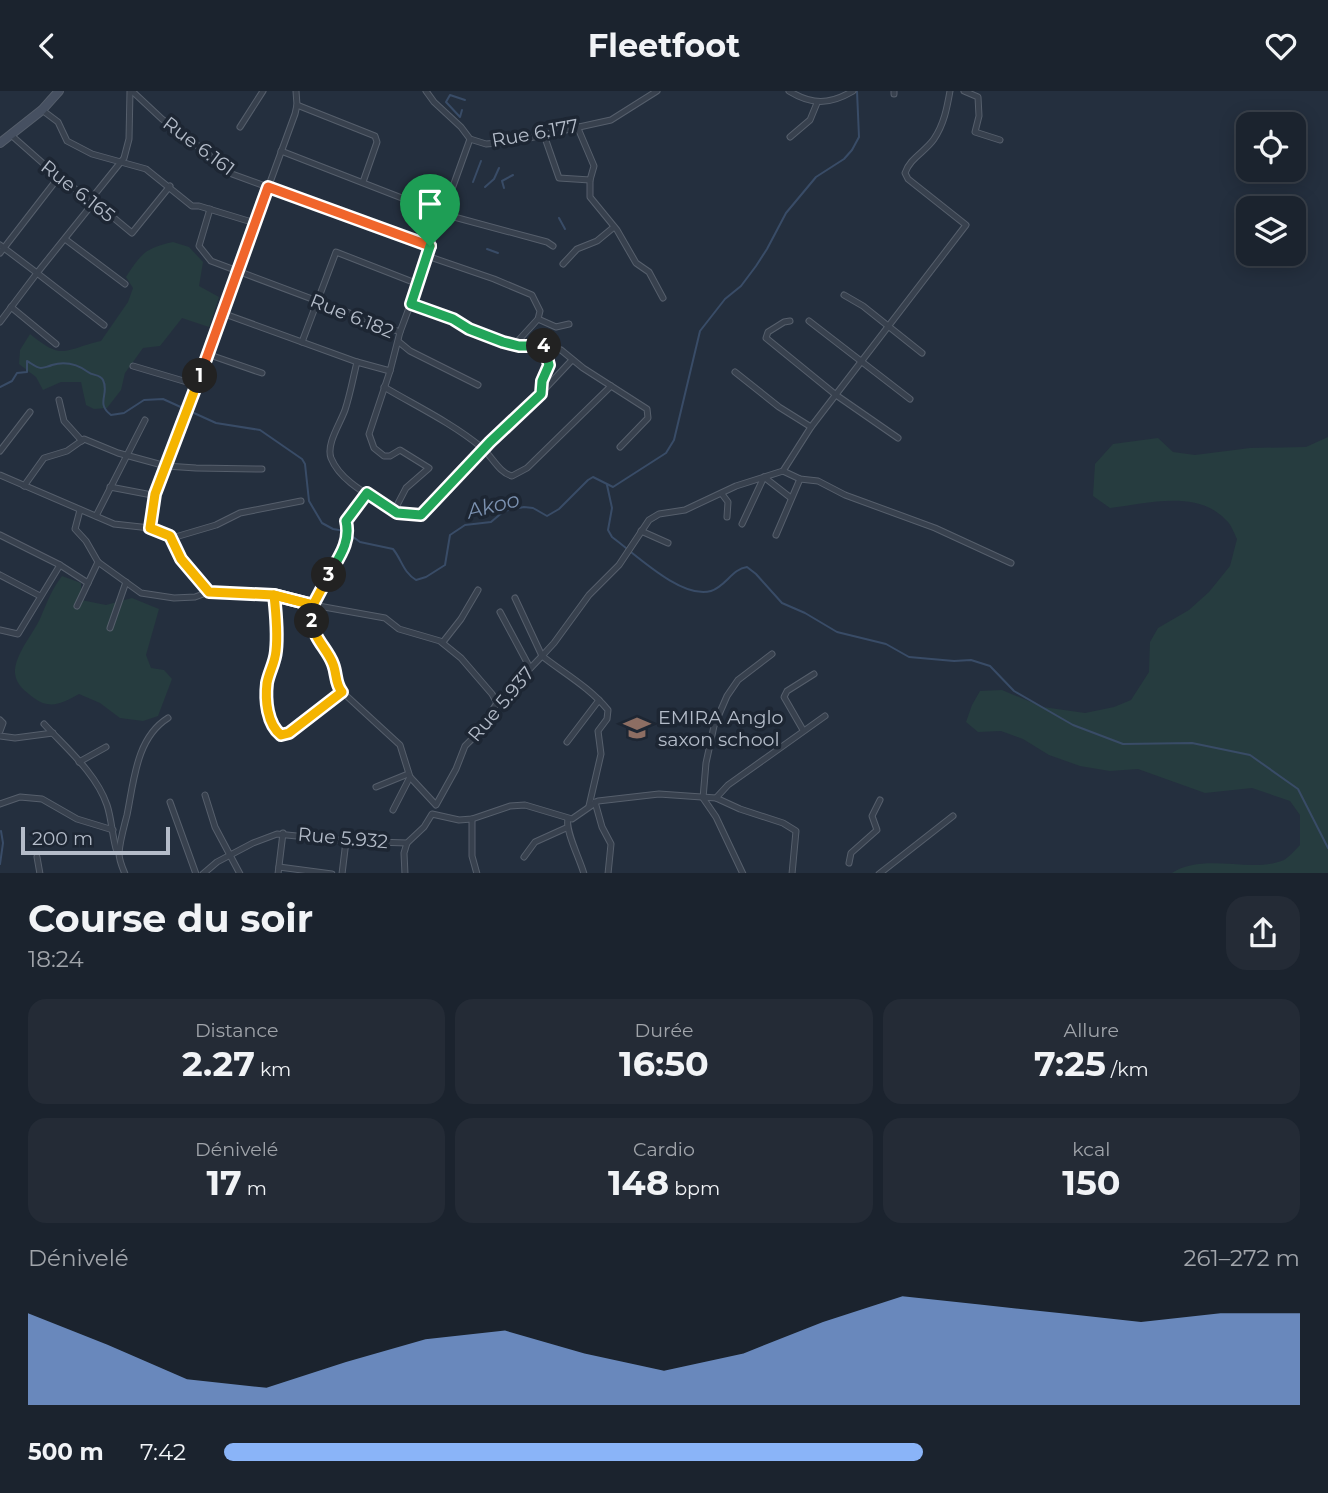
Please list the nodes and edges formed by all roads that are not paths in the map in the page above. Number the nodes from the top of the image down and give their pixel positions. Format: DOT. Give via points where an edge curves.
graph roads {
  1 [pos="59,91"];
  2 [pos="131,91"];
  3 [pos="263,91"];
  4 [pos="296,91"];
  5 [pos="426,91"];
  6 [pos="657,91"];
  7 [pos="789,91"];
  8 [pos="853,91"];
  9 [pos="950,91"];
  10 [pos="964,91"];
  11 [pos="143,99"];
  12 [pos="817,103"];
  13 [pos="297,105"];
  14 [pos="130,108"];
  15 [pos="42,110"];
  16 [pos="240,127"];
  17 [pos="577,127"];
  18 [pos="544,135"];
  19 [pos="790,137"];
  20 [pos="4,138"];
  21 [pos="470,139"];
  22 [pos="1000,140"];
  23 [pos="281,151"];
  24 [pos="123,160"];
  25 [pos="58,178"];
  26 [pos="590,180"];
  27 [pos="363,182"];
  28 [pos="170,186"];
  29 [pos="268,187"];
  30 [pos="92,201"];
  31 [pos="210,209"];
  32 [pos="443,214"];
  33 [pos="255,223"];
  34 [pos="614,227"];
  35 [pos="65,239"];
  36 [pos="430,246"];
  37 [pos="553,246"];
  38 [pos="1,249"];
  39 [pos="427,255"];
  40 [pos="563,264"];
  41 [pos="237,272"];
  42 [pos="37,273"];
  43 [pos="125,284"];
  44 [pos="418,284"];
  45 [pos="844,295"];
  46 [pos="663,298"];
  47 [pos="317,301"];
  48 [pos="411,304"];
  49 [pos="11,307"];
  50 [pos="222,313"];
  51 [pos="538,319"];
  52 [pos="790,321"];
  53 [pos="809,321"];
  54 [pos="0,322"];
  55 [pos="569,324"];
  56 [pos="104,325"];
  57 [pos="888,328"];
  58 [pos="400,332"];
  59 [pos="302,342"];
  60 [pos="399,342"];
  61 [pos="516,343"];
  62 [pos="56,344"];
  63 [pos="544,346"];
  64 [pos="922,353"];
  65 [pos="207,354"];
  66 [pos="572,360"];
  67 [pos="862,361"];
  68 [pos="357,362"];
  69 [pos="133,366"];
  70 [pos="390,371"];
  71 [pos="735,372"];
  72 [pos="262,373"];
  73 [pos="478,384"];
  74 [pos="197,385"];
  75 [pos="384,387"];
  76 [pos="611,387"];
  77 [pos="541,394"];
  78 [pos="836,395"];
  79 [pos="910,399"];
  80 [pos="59,400"];
  81 [pos="30,412"];
  82 [pos="145,420"];
  83 [pos="811,427"];
  84 [pos="898,439"];
  85 [pos="82,440"];
  86 [pos="620,447"];
  87 [pos="484,449"];
  88 [pos="0,451"];
  89 [pos="127,456"];
  90 [pos="166,466"];
  91 [pos="262,469"];
  92 [pos="783,471"];
  93 [pos="0,475"];
  94 [pos="764,477"];
  95 [pos="800,479"];
  96 [pos="24,486"];
  97 [pos="110,487"];
  98 [pos="367,493"];
  99 [pos="155,494"];
  100 [pos="722,494"];
  101 [pos="791,498"];
  102 [pos="301,501"];
  103 [pos="80,510"];
  104 [pos="394,511"];
  105 [pos="96,516"];
  106 [pos="727,517"];
  107 [pos="742,524"];
  108 [pos="150,528"];
  109 [pos="642,531"];
  110 [pos="0,535"];
  111 [pos="776,535"];
  112 [pos="172,538"];
  113 [pos="668,543"];
  114 [pos="98,562"];
  115 [pos="1011,563"];
  116 [pos="60,565"];
  117 [pos="0,575"];
  118 [pos="126,582"];
  119 [pos="88,583"];
  120 [pos="478,590"];
  121 [pos="209,592"];
  122 [pos="274,595"];
  123 [pos="40,596"];
  124 [pos="515,598"];
  125 [pos="313,605"];
  126 [pos="76,606"];
  127 [pos="500,612"];
  128 [pos="110,628"];
  129 [pos="0,630"];
  130 [pos="443,642"];
  131 [pos="772,653"];
  132 [pos="542,656"];
  133 [pos="530,668"];
  134 [pos="814,674"];
  135 [pos="342,692"];
  136 [pos="599,700"];
  137 [pos="497,703"];
  138 [pos="825,716"];
  139 [pos="168,718"];
  140 [pos="0,720"];
  141 [pos="44,724"];
  142 [pos="803,730"];
  143 [pos="52,733"];
  144 [pos="0,734"];
  145 [pos="567,742"];
  146 [pos="106,747"];
  147 [pos="79,762"];
  148 [pos="409,776"];
  149 [pos="376,787"];
  150 [pos="205,795"];
  151 [pos="716,798"];
  152 [pos="703,799"];
  153 [pos="880,800"];
  154 [pos="170,803"];
  155 [pos="0,804"];
  156 [pos="592,804"];
  157 [pos="393,810"];
  158 [pos="953,816"];
  159 [pos="472,819"];
  160 [pos="568,819"];
  161 [pos="566,828"];
  162 [pos="113,830"];
  163 [pos="283,833"];
  164 [pos="346,841"];
  165 [pos="407,843"];
  166 [pos="118,855"];
  167 [pos="230,855"];
  168 [pos="524,856"];
  169 [pos="37,857"];
  170 [pos="849,863"];
  171 [pos="279,870"];
  172 [pos="40,873"];
  173 [pos="125,873"];
  174 [pos="196,873"];
  175 [pos="203,873"];
  176 [pos="240,873"];
  177 [pos="332,873"];
  178 [pos="342,873"];
  179 [pos="405,873"];
  180 [pos="477,873"];
  181 [pos="584,873"];
  182 [pos="608,873"];
  183 [pos="743,873"];
  184 [pos="792,873"];
  185 [pos="879,873"];
  1 -- 15 [label="street"];
  2 -- 11 [label="street, Rue 6.161"];
  2 -- 14 [label="street"];
  3 -- 16 [label="street"];
  4 -- 13 [label="street"];
  5 -- 21 [label="street, Rue 6.177"];
  6 -- 17 [label="street, Rue 6.177" via="611,120"];
  7 -- 12 [label="street"];
  8 -- 12 [label="street"];
  9 -- 57 [label="street" via="933,140 905,173 966,226"];
  10 -- 22 [label="street" via="978,97 975,132"];
  11 -- 14 [label="street"];
  11 -- 29 [label="street, Rue 6.161" via="227,172"];
  12 -- 19 [label="street" via="810,120"];
  13 -- 23 [label="street"];
  13 -- 27 [label="street" via="376,136"];
  14 -- 24 [label="street"];
  15 -- 20 [label="street"];
  15 -- 24 [label="street" via="58,122 67,141"];
  17 -- 18 [label="street, Rue 6.177"];
  17 -- 26 [label="street" via="594,166"];
  18 -- 21 [label="street, Rue 6.177" via="486,144"];
  18 -- 26 [label="street" via="559,178"];
  20 -- 25 [label="street, Rue 6.165"];
  21 -- 32 [label="street"];
  23 -- 27 [label="street"];
  23 -- 29 [label="street"];
  24 -- 28 [label="street" via="151,171"];
  24 -- 30 [label="street"];
  25 -- 30 [label="street, Rue 6.165"];
  25 -- 38 [label="street"];
  26 -- 34 [label="street" via="590,197"];
  27 -- 32 [label="street"];
  28 -- 30 [label="street, Rue 6.165" via="132,233"];
  28 -- 31 [label="street" via="191,206"];
  29 -- 33 [label="street"];
  29 -- 36 [label="street, Rue 6.161"];
  30 -- 35 [label="street"];
  31 -- 33 [label="street"];
  31 -- 41 [label="street, Rue 6.182" via="199,247 211,261"];
  32 -- 36 [label="street"];
  32 -- 37 [label="street"];
  33 -- 41 [label="street"];
  34 -- 40 [label="street" via="577,249"];
  34 -- 46 [label="street"];
  35 -- 42 [label="street"];
  35 -- 43 [label="street"];
  36 -- 39 [label="street"];
  38 -- 42 [label="street"];
  39 -- 44 [label="street"];
  39 -- 51 [label="street" via="532,295 540,311"];
  41 -- 47 [label="street, Rue 6.182"];
  41 -- 50 [label="street"];
  42 -- 49 [label="street"];
  42 -- 56 [label="street"];
  44 -- 47 [label="street" via="336,252"];
  44 -- 48 [label="street"];
  45 -- 57 [label="street"];
  47 -- 58 [label="street, Rue 6.182"];
  47 -- 59 [label="street"];
  48 -- 58 [label="street"];
  48 -- 61 [label="street" via="503,342"];
  49 -- 54 [label="street"];
  49 -- 62 [label="street"];
  50 -- 59 [label="street, Rue 6.182"];
  50 -- 65 [label="street"];
  51 -- 55 [label="street" via="556,327"];
  51 -- 61 [label="street"];
  52 -- 78 [label="street" via="768,332 766,338"];
  53 -- 67 [label="street"];
  57 -- 64 [label="street"];
  57 -- 67 [label="street"];
  58 -- 60 [label="street, Rue 6.182"];
  59 -- 68 [label="street, Rue 6.182"];
  60 -- 70 [label="street, Rue 6.182"];
  60 -- 73 [label="street"];
  61 -- 63 [label="street"];
  63 -- 66 [label="street" via="561,350"];
  63 -- 77 [label="street" via="549,365"];
  65 -- 72 [label="street"];
  65 -- 74 [label="street"];
  66 -- 76 [label="street"];
  66 -- 77 [label="street"];
  67 -- 78 [label="street"];
  67 -- 79 [label="street"];
  68 -- 70 [label="street, Rue 6.182"];
  68 -- 98 [label="street" via="330,454 347,479"];
  69 -- 74 [label="street"];
  70 -- 75 [label="street"];
  71 -- 83 [label="street"];
  74 -- 90 [label="street"];
  75 -- 87 [label="street"];
  75 -- 104 [label="street" via="369,429 370,441 384,456 400,450 429,468 406,488"];
  76 -- 86 [label="street" via="649,412"];
  76 -- 87 [label="street" via="512,476"];
  77 -- 87 [label="street"];
  78 -- 83 [label="street"];
  78 -- 84 [label="street"];
  80 -- 85 [label="street" via="64,421"];
  81 -- 88 [label="street"];
  82 -- 89 [label="street"];
  83 -- 92 [label="street"];
  85 -- 89 [label="street"];
  85 -- 96 [label="street" via="67,451 44,458"];
  87 -- 104 [label="street" via="422,513"];
  89 -- 90 [label="street"];
  89 -- 97 [label="street"];
  90 -- 91 [label="street"];
  90 -- 99 [label="street"];
  92 -- 94 [label="street"];
  92 -- 95 [label="street"];
  93 -- 96 [label="street"];
  94 -- 100 [label="street"];
  94 -- 101 [label="street"];
  94 -- 107 [label="street"];
  95 -- 101 [label="street"];
  95 -- 115 [label="street" via="818,481"];
  96 -- 103 [label="street"];
  97 -- 99 [label="street"];
  97 -- 105 [label="street"];
  98 -- 104 [label="street"];
  98 -- 125 [label="street" via="346,521 345,544"];
  99 -- 108 [label="street"];
  100 -- 106 [label="street" via="728,502"];
  100 -- 109 [label="street" via="685,510 659,514"];
  101 -- 111 [label="street"];
  102 -- 112 [label="street" via="240,513"];
  103 -- 105 [label="street"];
  103 -- 114 [label="street" via="75,529"];
  105 -- 108 [label="street" via="121,526"];
  108 -- 112 [label="street"];
  109 -- 113 [label="street"];
  109 -- 132 [label="street"];
  110 -- 116 [label="street"];
  112 -- 121 [label="street" via="181,559"];
  114 -- 118 [label="street"];
  114 -- 119 [label="street"];
  116 -- 119 [label="street"];
  116 -- 123 [label="street"];
  117 -- 123 [label="street"];
  118 -- 121 [label="street" via="157,597 195,597"];
  118 -- 128 [label="street"];
  119 -- 126 [label="street"];
  120 -- 130 [label="street"];
  121 -- 122 [label="street"];
  122 -- 125 [label="street"];
  122 -- 135 [label="street" via="277,642 267,684 273,727 286,734"];
  123 -- 129 [label="street" via="18,634"];
  124 -- 132 [label="street"];
  125 -- 130 [label="street" via="385,618 398,629"];
  125 -- 135 [label="street, Rue 5.937" via="314,636 332,662"];
  127 -- 133 [label="street"];
  130 -- 137 [label="street"];
  131 -- 152 [label="street" via="738,680 724,700 706,763"];
  132 -- 133 [label="street, Rue 5.937"];
  132 -- 136 [label="street, Rue 5.937"];
  133 -- 137 [label="street, Rue 5.937"];
  134 -- 142 [label="street" via="784,697"];
  135 -- 148 [label="street, Rue 5.937" via="400,745"];
  136 -- 145 [label="street"];
  136 -- 156 [label="street" via="608,716 598,731 601,750"];
  137 -- 148 [label="street, Rue 5.937" via="463,749 436,805"];
  138 -- 142 [label="street"];
  139 -- 166 [label="street" via="157,725 141,751"];
  140 -- 144 [label="street"];
  141 -- 143 [label="street"];
  142 -- 151 [label="street"];
  143 -- 144 [label="street" via="15,738"];
  143 -- 147 [label="street"];
  146 -- 147 [label="street"];
  147 -- 162 [label="street" via="102,794"];
  148 -- 149 [label="street"];
  148 -- 157 [label="street"];
  150 -- 167 [label="street"];
  151 -- 152 [label="street"];
  151 -- 184 [label="street" via="796,831"];
  152 -- 156 [label="street" via="650,794"];
  152 -- 183 [label="street"];
  153 -- 170 [label="street" via="872,816 877,830 851,853"];
  154 -- 174 [label="street"];
  155 -- 162 [label="street" via="20,797 42,799 78,819"];
  156 -- 160 [label="street"];
  156 -- 182 [label="street" via="611,844"];
  158 -- 185 [label="street"];
  159 -- 160 [label="street, Rue 5.932" via="525,805"];
  159 -- 165 [label="street, Rue 5.932" via="432,814"];
  159 -- 180 [label="street"];
  160 -- 161 [label="street"];
  161 -- 168 [label="street" via="535,842"];
  161 -- 181 [label="street"];
  162 -- 166 [label="street"];
  163 -- 164 [label="street, Rue 5.932"];
  163 -- 167 [label="street, Rue 5.932"];
  163 -- 171 [label="street"];
  164 -- 165 [label="street, Rue 5.932"];
  164 -- 178 [label="street"];
  165 -- 179 [label="street"];
  166 -- 173 [label="street"];
  167 -- 175 [label="street, Rue 5.932"];
  167 -- 176 [label="street"];
  169 -- 172 [label="street"];
  171 -- 177 [label="street"];
}
